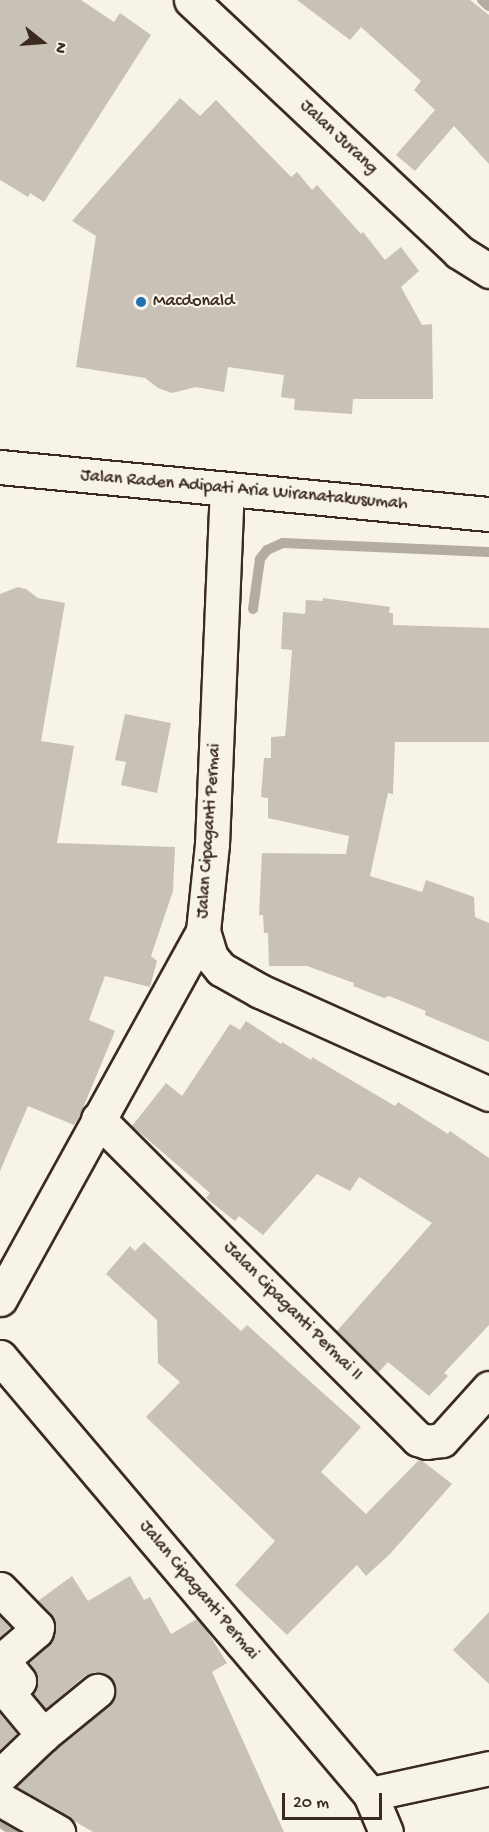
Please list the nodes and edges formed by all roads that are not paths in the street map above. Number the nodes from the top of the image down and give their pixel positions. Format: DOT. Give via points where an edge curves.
graph roads {
  1 [pos="191,0"];
  2 [pos="489,271"];
  3 [pos="0,467"];
  4 [pos="227,491"];
  5 [pos="489,514"];
  6 [pos="203,931"];
  7 [pos="489,1094"];
  8 [pos="98,1119"];
  9 [pos="0,1299"];
  10 [pos="0,1357"];
  11 [pos="489,1388"];
  12 [pos="0,1589"];
  13 [pos="97,1691"];
  14 [pos="43,1735"];
  15 [pos="489,1768"];
  16 [pos="0,1776"];
  17 [pos="370,1794"];
  18 [pos="0,1799"];
  19 [pos="58,1832"];
  20 [pos="386,1832"];
  1 -- 2 [label="street, Jalan Jurang" via="459,252"];
  3 -- 4 [label="street, Jalan Raden Adipati Aria Wiranatakusumah"];
  4 -- 5 [label="street, Jalan Raden Adipati Aria Wiranatakusumah"];
  4 -- 6 [label="street, Jalan Cipaganti Permai" via="212,844"];
  6 -- 7 [label="street" via="211,957 221,969 260,991"];
  6 -- 8 [label="street, Jalan Cipaganti Permai"];
  8 -- 9 [label="street, Jalan Cipaganti Permai"];
  8 -- 11 [label="street, Jalan Cipaganti Permai II" via="418,1439 442,1440"];
  10 -- 17 [label="street, Jalan Cipaganti Permai"];
  12 -- 14 [label="street" via="36,1627 2,1660 19,1681 8,1693"];
  13 -- 14 [label="street"];
  14 -- 16 [label="street"];
  15 -- 17 [label="street"];
  17 -- 20 [label="street, Jalan Cipaganti Permai"];
  18 -- 19 [label="street"];
}
